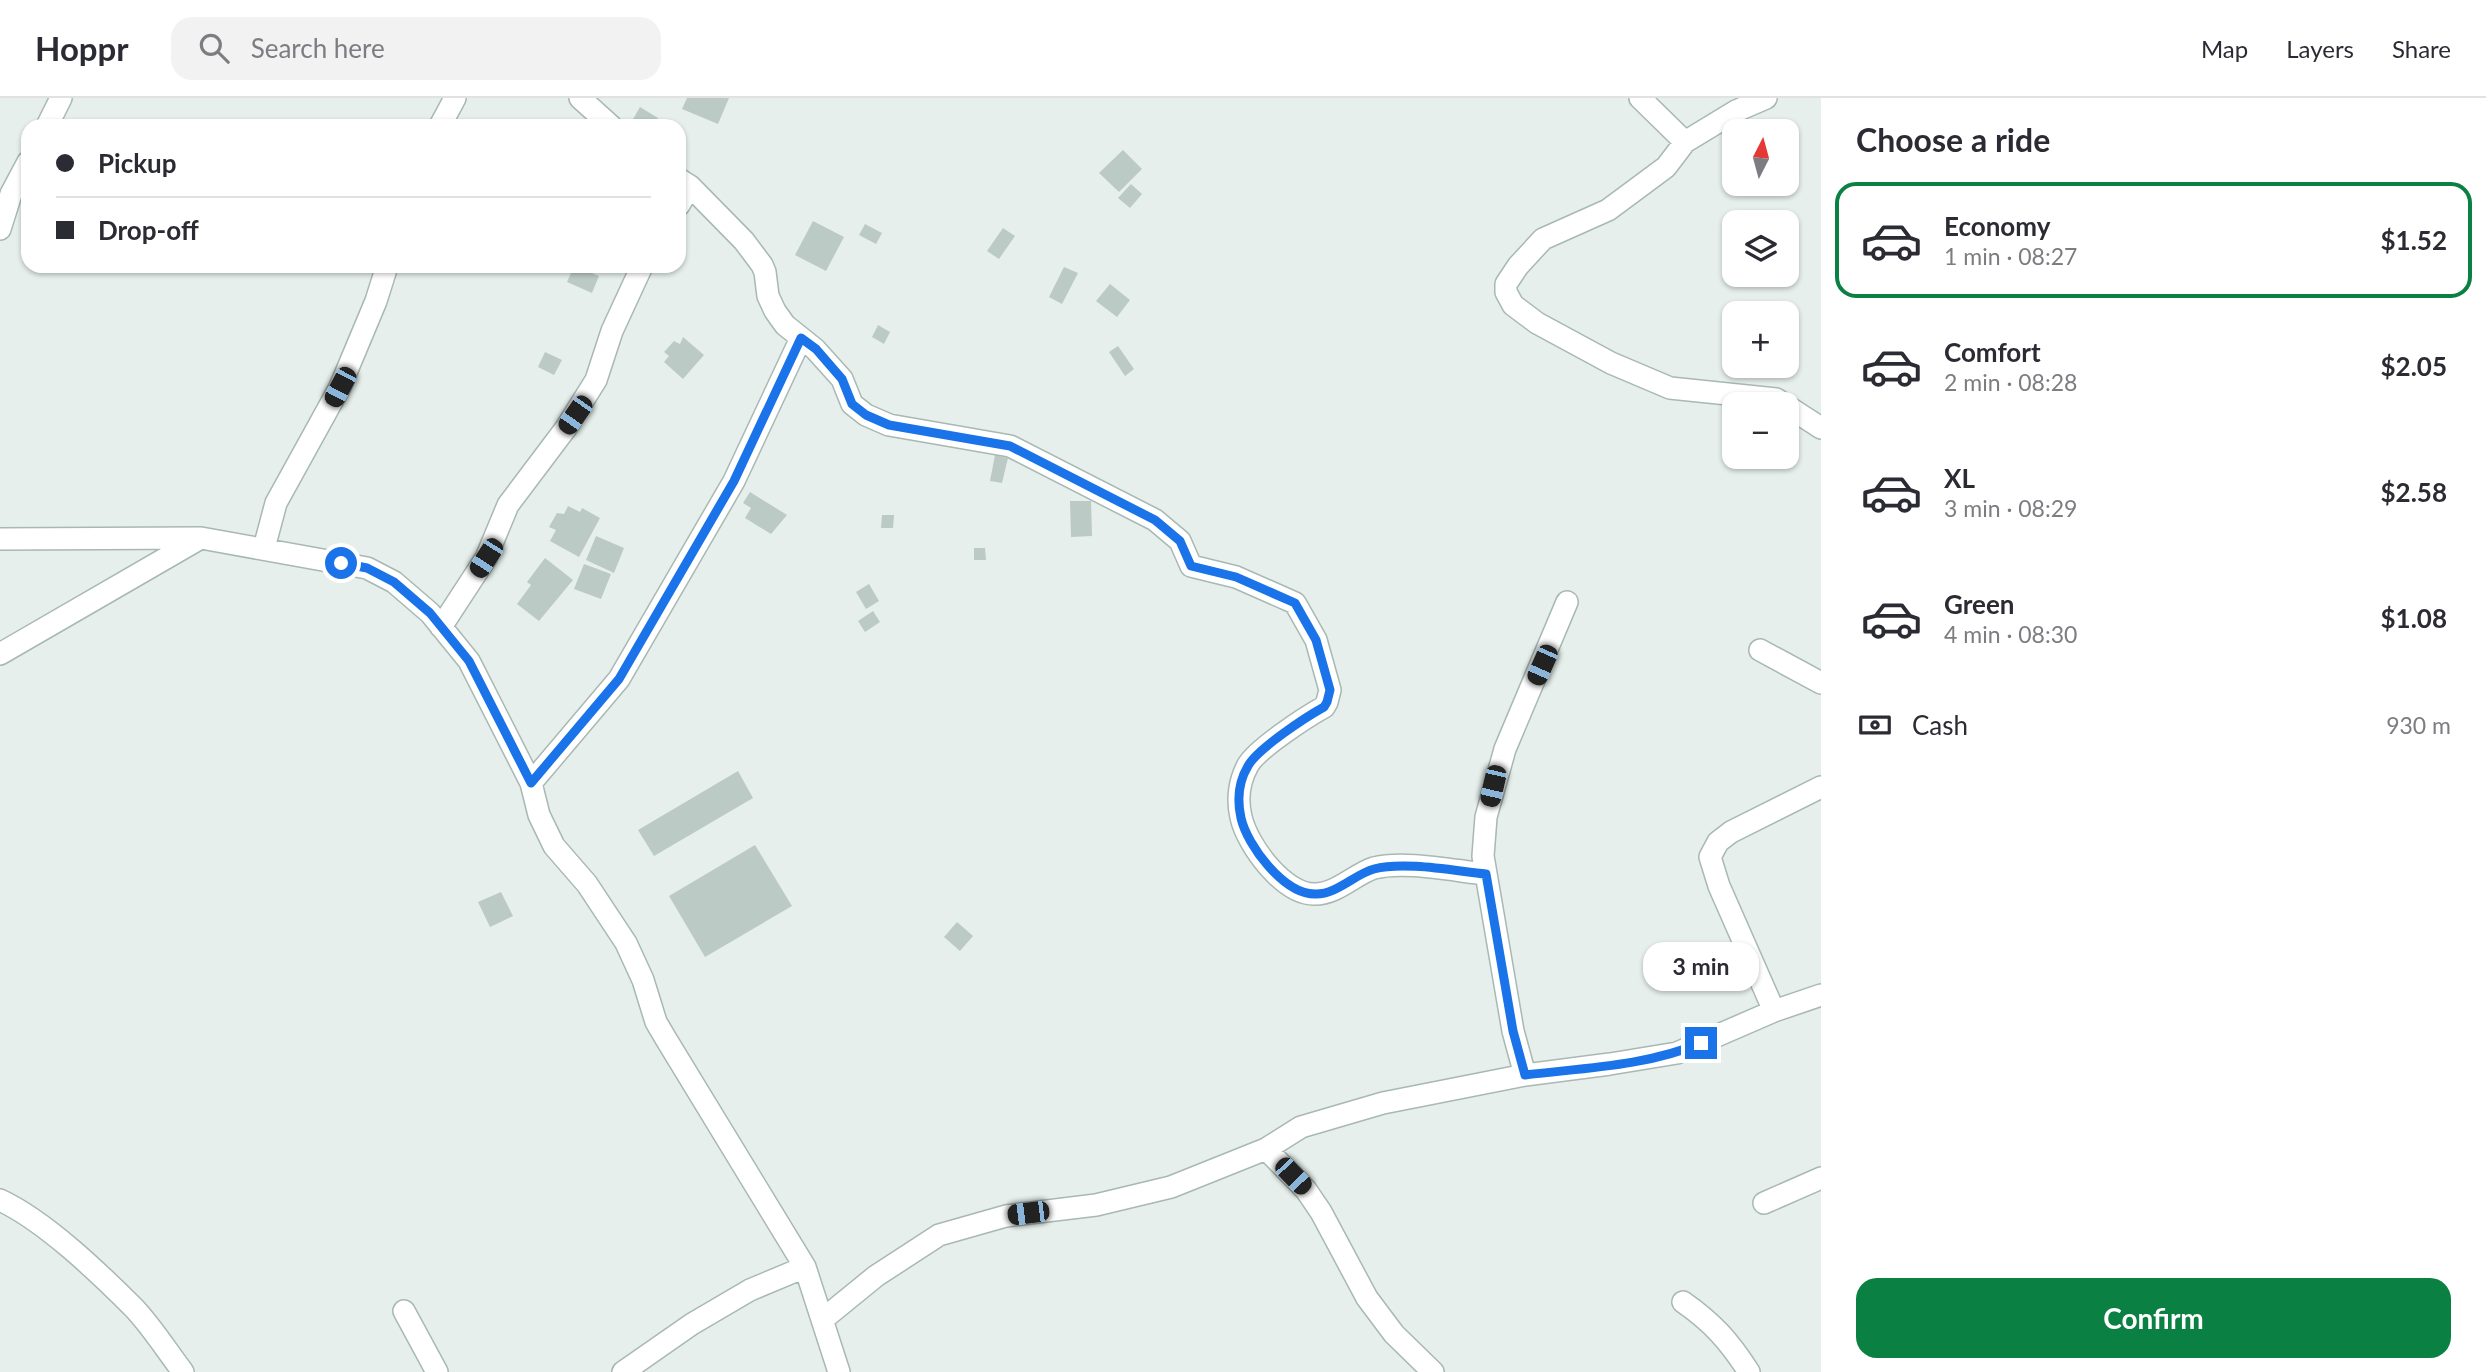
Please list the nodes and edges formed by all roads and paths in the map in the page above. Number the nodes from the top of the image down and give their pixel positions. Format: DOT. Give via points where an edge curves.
graph roads {
  1 [pos="61,98"];
  2 [pos="455,98"];
  3 [pos="580,98"];
  4 [pos="1640,98"];
  5 [pos="1766,98"];
  6 [pos="50,119"];
  7 [pos="444,119"];
  8 [pos="603,119"];
  9 [pos="1685,142"];
  10 [pos="21,175"];
  11 [pos="686,185"];
  12 [pos="0,229"];
  13 [pos="385,273"];
  14 [pos="639,273"];
  15 [pos="801,338"];
  16 [pos="1722,393"];
  17 [pos="1799,414"];
  18 [pos="1821,428"];
  19 [pos="0,538"];
  20 [pos="201,538"];
  21 [pos="264,548"];
  22 [pos="1567,602"];
  23 [pos="441,627"];
  24 [pos="1760,650"];
  25 [pos="0,654"];
  26 [pos="1821,683"];
  27 [pos="531,783"];
  28 [pos="1821,787"];
  29 [pos="1486,874"];
  30 [pos="1821,995"];
  31 [pos="1774,1011"];
  32 [pos="1525,1075"];
  33 [pos="1266,1149"];
  34 [pos="1821,1178"];
  35 [pos="0,1200"];
  36 [pos="1764,1203"];
  37 [pos="805,1267"];
  38 [pos="1683,1302"];
  39 [pos="404,1311"];
  40 [pos="822,1320"];
  41 [pos="183,1372"];
  42 [pos="438,1372"];
  43 [pos="622,1372"];
  44 [pos="839,1372"];
  45 [pos="1433,1372"];
  46 [pos="1749,1372"];
  1 -- 6 [label="street"];
  2 -- 7 [label="street"];
  3 -- 8 [label="street"];
  4 -- 9 [label="street"];
  5 -- 9 [label="street"];
  9 -- 16 [label="street" via="1666,167 1608,210 1543,239 1518,266 1506,292 1513,305 1537,323 1611,363 1670,388"];
  10 -- 12 [label="street"];
  11 -- 15 [label="street" via="744,241 762,265 771,305"];
  13 -- 21 [label="street" via="340,387 276,503"];
  14 -- 23 [label="street" via="596,380 508,505 486,558"];
  15 -- 27 [label="street" via="734,481 619,679"];
  15 -- 29 [label="street" via="842,379 852,404 866,415 889,425 1010,446 1155,520 1180,541 1191,566 1236,577 1295,603 1316,640 1330,690 1327,702 1248,764 1239,802 1241,821 1260,857 1279,878 1316,894 1373,869 1397,865"];
  17 -- 18 [label="street"];
  19 -- 20 [label="street"];
  20 -- 21 [label="street"];
  20 -- 25 [label="street"];
  21 -- 23 [label="street" via="367,568 394,582"];
  22 -- 29 [label="street" via="1493,786 1486,817"];
  23 -- 27 [label="street" via="469,661"];
  24 -- 26 [label="street"];
  27 -- 37 [label="street" via="554,846 587,884 626,943 661,1030"];
  28 -- 31 [label="street" via="1731,832 1710,856"];
  29 -- 32 [label="street"];
  30 -- 31 [label="street"];
  31 -- 32 [label="street" via="1677,1053"];
  32 -- 33 [label="street" via="1359,1110 1301,1127"];
  33 -- 40 [label="street" via="1171,1187 1096,1205 1006,1216 939,1235 876,1276"];
  33 -- 45 [label="street" via="1306,1189 1367,1298 1394,1334"];
  34 -- 36 [label="street"];
  35 -- 41 [label="street" via="47,1230 135,1309"];
  37 -- 40 [label="street"];
  37 -- 43 [label="street" via="750,1290"];
  38 -- 46 [label="street" via="1708,1319"];
  39 -- 42 [label="street"];
  40 -- 44 [label="street"];
}
